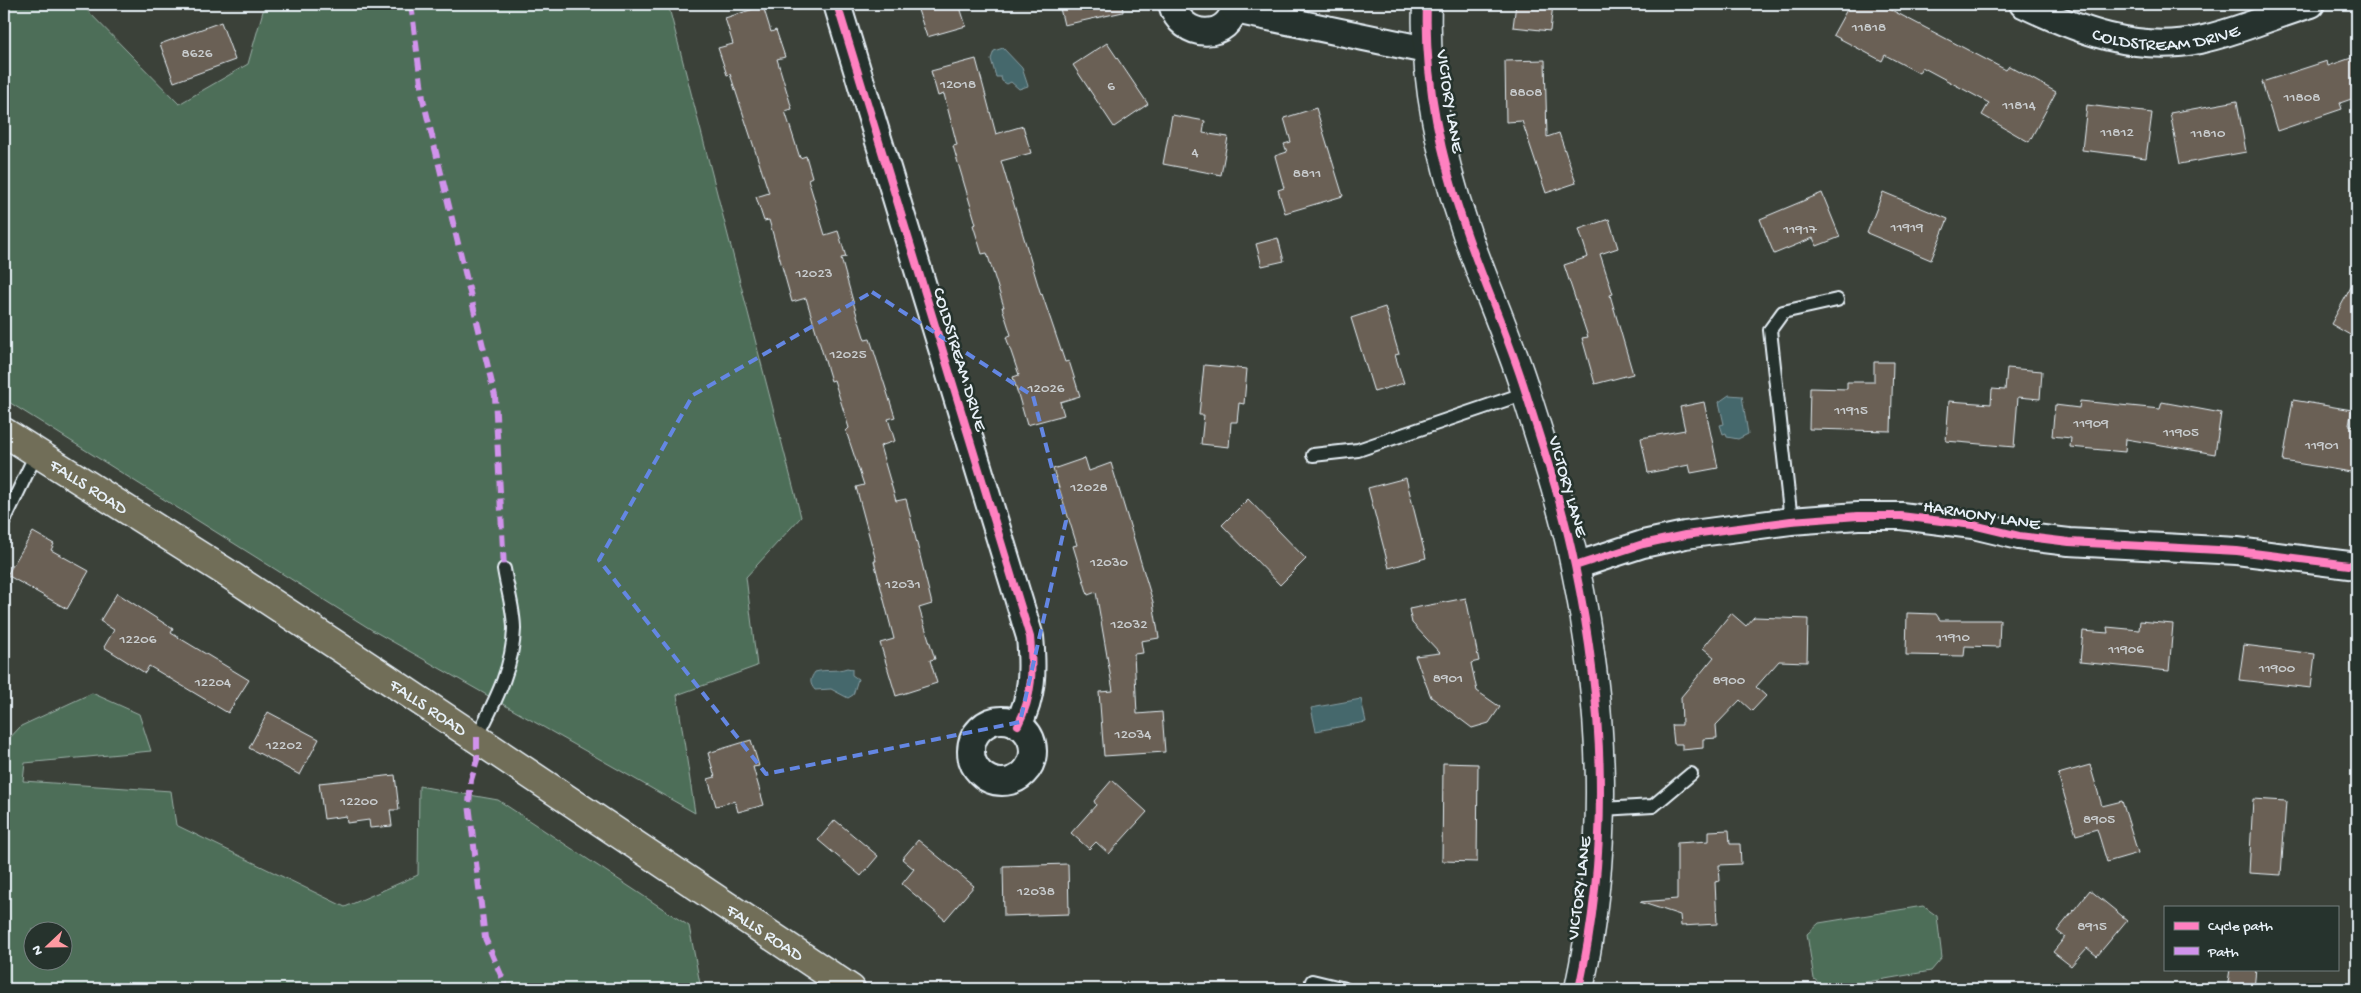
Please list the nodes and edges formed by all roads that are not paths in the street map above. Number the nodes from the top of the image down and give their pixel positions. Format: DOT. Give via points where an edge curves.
graph roads {
  1 [pos="837,4"];
  2 [pos="1172,4"];
  3 [pos="1427,4"];
  4 [pos="2023,4"];
  5 [pos="2311,4"];
  6 [pos="1235,7"];
  7 [pos="2277,9"];
  8 [pos="1426,50"];
  9 [pos="1837,300"];
  10 [pos="1526,393"];
  11 [pos="4,432"];
  12 [pos="38,452"];
  13 [pos="1313,455"];
  14 [pos="4,521"];
  15 [pos="1791,521"];
  16 [pos="1575,566"];
  17 [pos="2357,566"];
  18 [pos="504,569"];
  19 [pos="1018,725"];
  20 [pos="477,737"];
  21 [pos="1692,774"];
  22 [pos="1602,809"];
  23 [pos="1312,981"];
  24 [pos="851,989"];
  25 [pos="1345,989"];
  26 [pos="1578,989"];
  1 -- 19 [label="street, COLDSTREAM DRIVE" via="1030,637 1032,671 1029,699"];
  2 -- 6 [label="street" via="1181,22 1200,32 1211,32 1221,27 1229,20"];
  3 -- 8 [label="street, VICTORY LANE"];
  4 -- 7 [label="street, COLDSTREAM DRIVE" via="2089,32 2141,43 2197,40"];
  5 -- 7 [label="street, COLDSTREAM DRIVE"];
  6 -- 8 [label="street"];
  8 -- 10 [label="street, VICTORY LANE" via="1441,148 1465,229"];
  9 -- 15 [label="lane" via="1783,312 1770,330"];
  10 -- 13 [label="lane" via="1358,450"];
  10 -- 16 [label="street, VICTORY LANE" via="1553,478"];
  11 -- 12 [label="main road, FALLS ROAD"];
  12 -- 14 [label="lane"];
  12 -- 20 [label="main road, FALLS ROAD"];
  15 -- 16 [label="street, HARMONY LANE" via="1710,531 1643,544"];
  15 -- 17 [label="street, HARMONY LANE" via="1901,516 2069,542 2237,551"];
  16 -- 22 [label="street, VICTORY LANE" via="1595,690"];
  18 -- 20 [label="lane" via="514,629 501,690"];
  20 -- 24 [label="main road, FALLS ROAD"];
  21 -- 22 [label="lane" via="1653,806"];
  22 -- 26 [label="street, VICTORY LANE" via="1595,896"];
  23 -- 25 [label="lane"];
}
